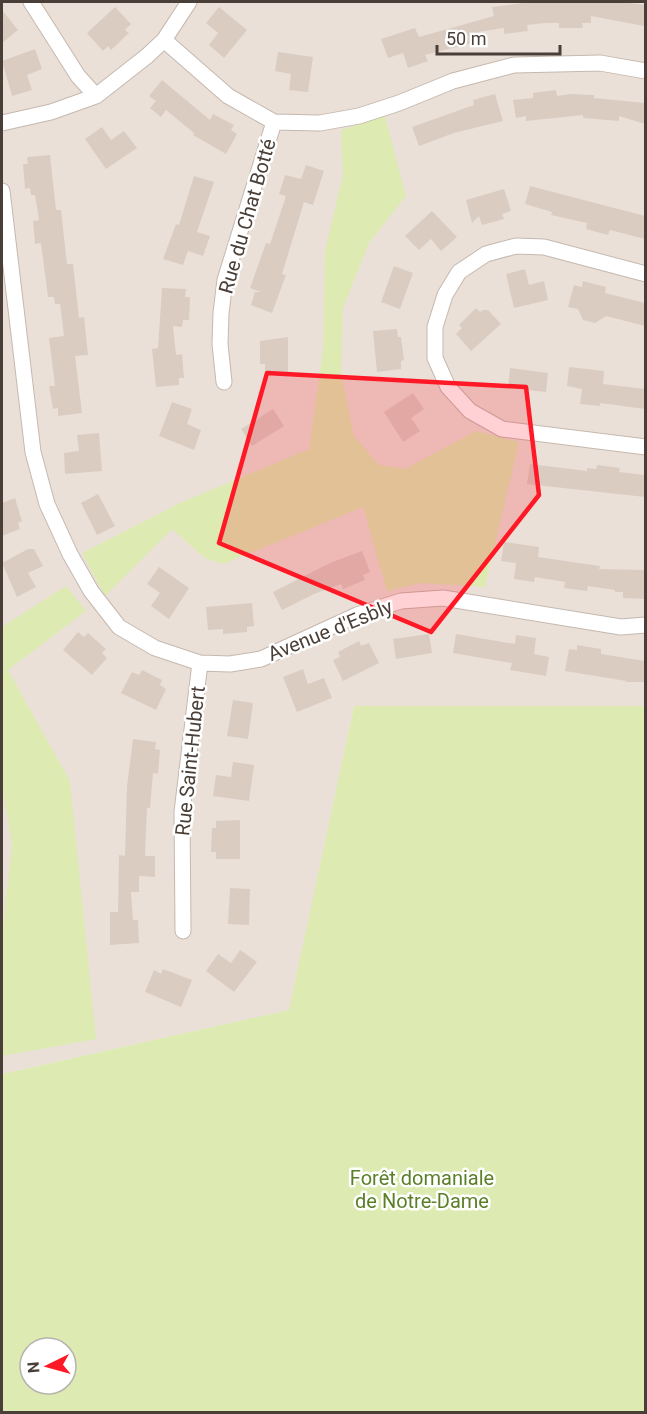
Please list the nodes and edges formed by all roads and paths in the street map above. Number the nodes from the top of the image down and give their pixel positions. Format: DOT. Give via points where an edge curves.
graph roads {
  1 [pos="31,2"];
  2 [pos="189,2"];
  3 [pos="164,40"];
  4 [pos="645,71"];
  5 [pos="96,96"];
  6 [pos="274,122"];
  7 [pos="2,123"];
  8 [pos="2,191"];
  9 [pos="645,274"];
  10 [pos="224,382"];
  11 [pos="645,447"];
  12 [pos="645,626"];
  13 [pos="200,663"];
  14 [pos="183,931"];
  1 -- 5 [label="street" via="78,76"];
  2 -- 3 [label="street"];
  3 -- 5 [label="street"];
  3 -- 6 [label="street" via="228,96"];
  4 -- 6 [label="street" via="600,63 514,65 453,81 359,116 320,123"];
  5 -- 7 [label="street"];
  6 -- 10 [label="street, Rue du Chat Botté" via="225,279 220,313"];
  8 -- 13 [label="street, Avenue d'Esbly" via="33,452 47,504 91,591 119,627 155,648"];
  9 -- 11 [label="street" via="544,247 516,246 486,254 459,272 445,295 435,327 435,358 448,387 470,411 502,429"];
  12 -- 13 [label="street, Avenue d'Esbly" via="621,627 442,598 401,601 357,615 261,659"];
  13 -- 14 [label="street, Rue Saint-Hubert" via="182,812"];
}
